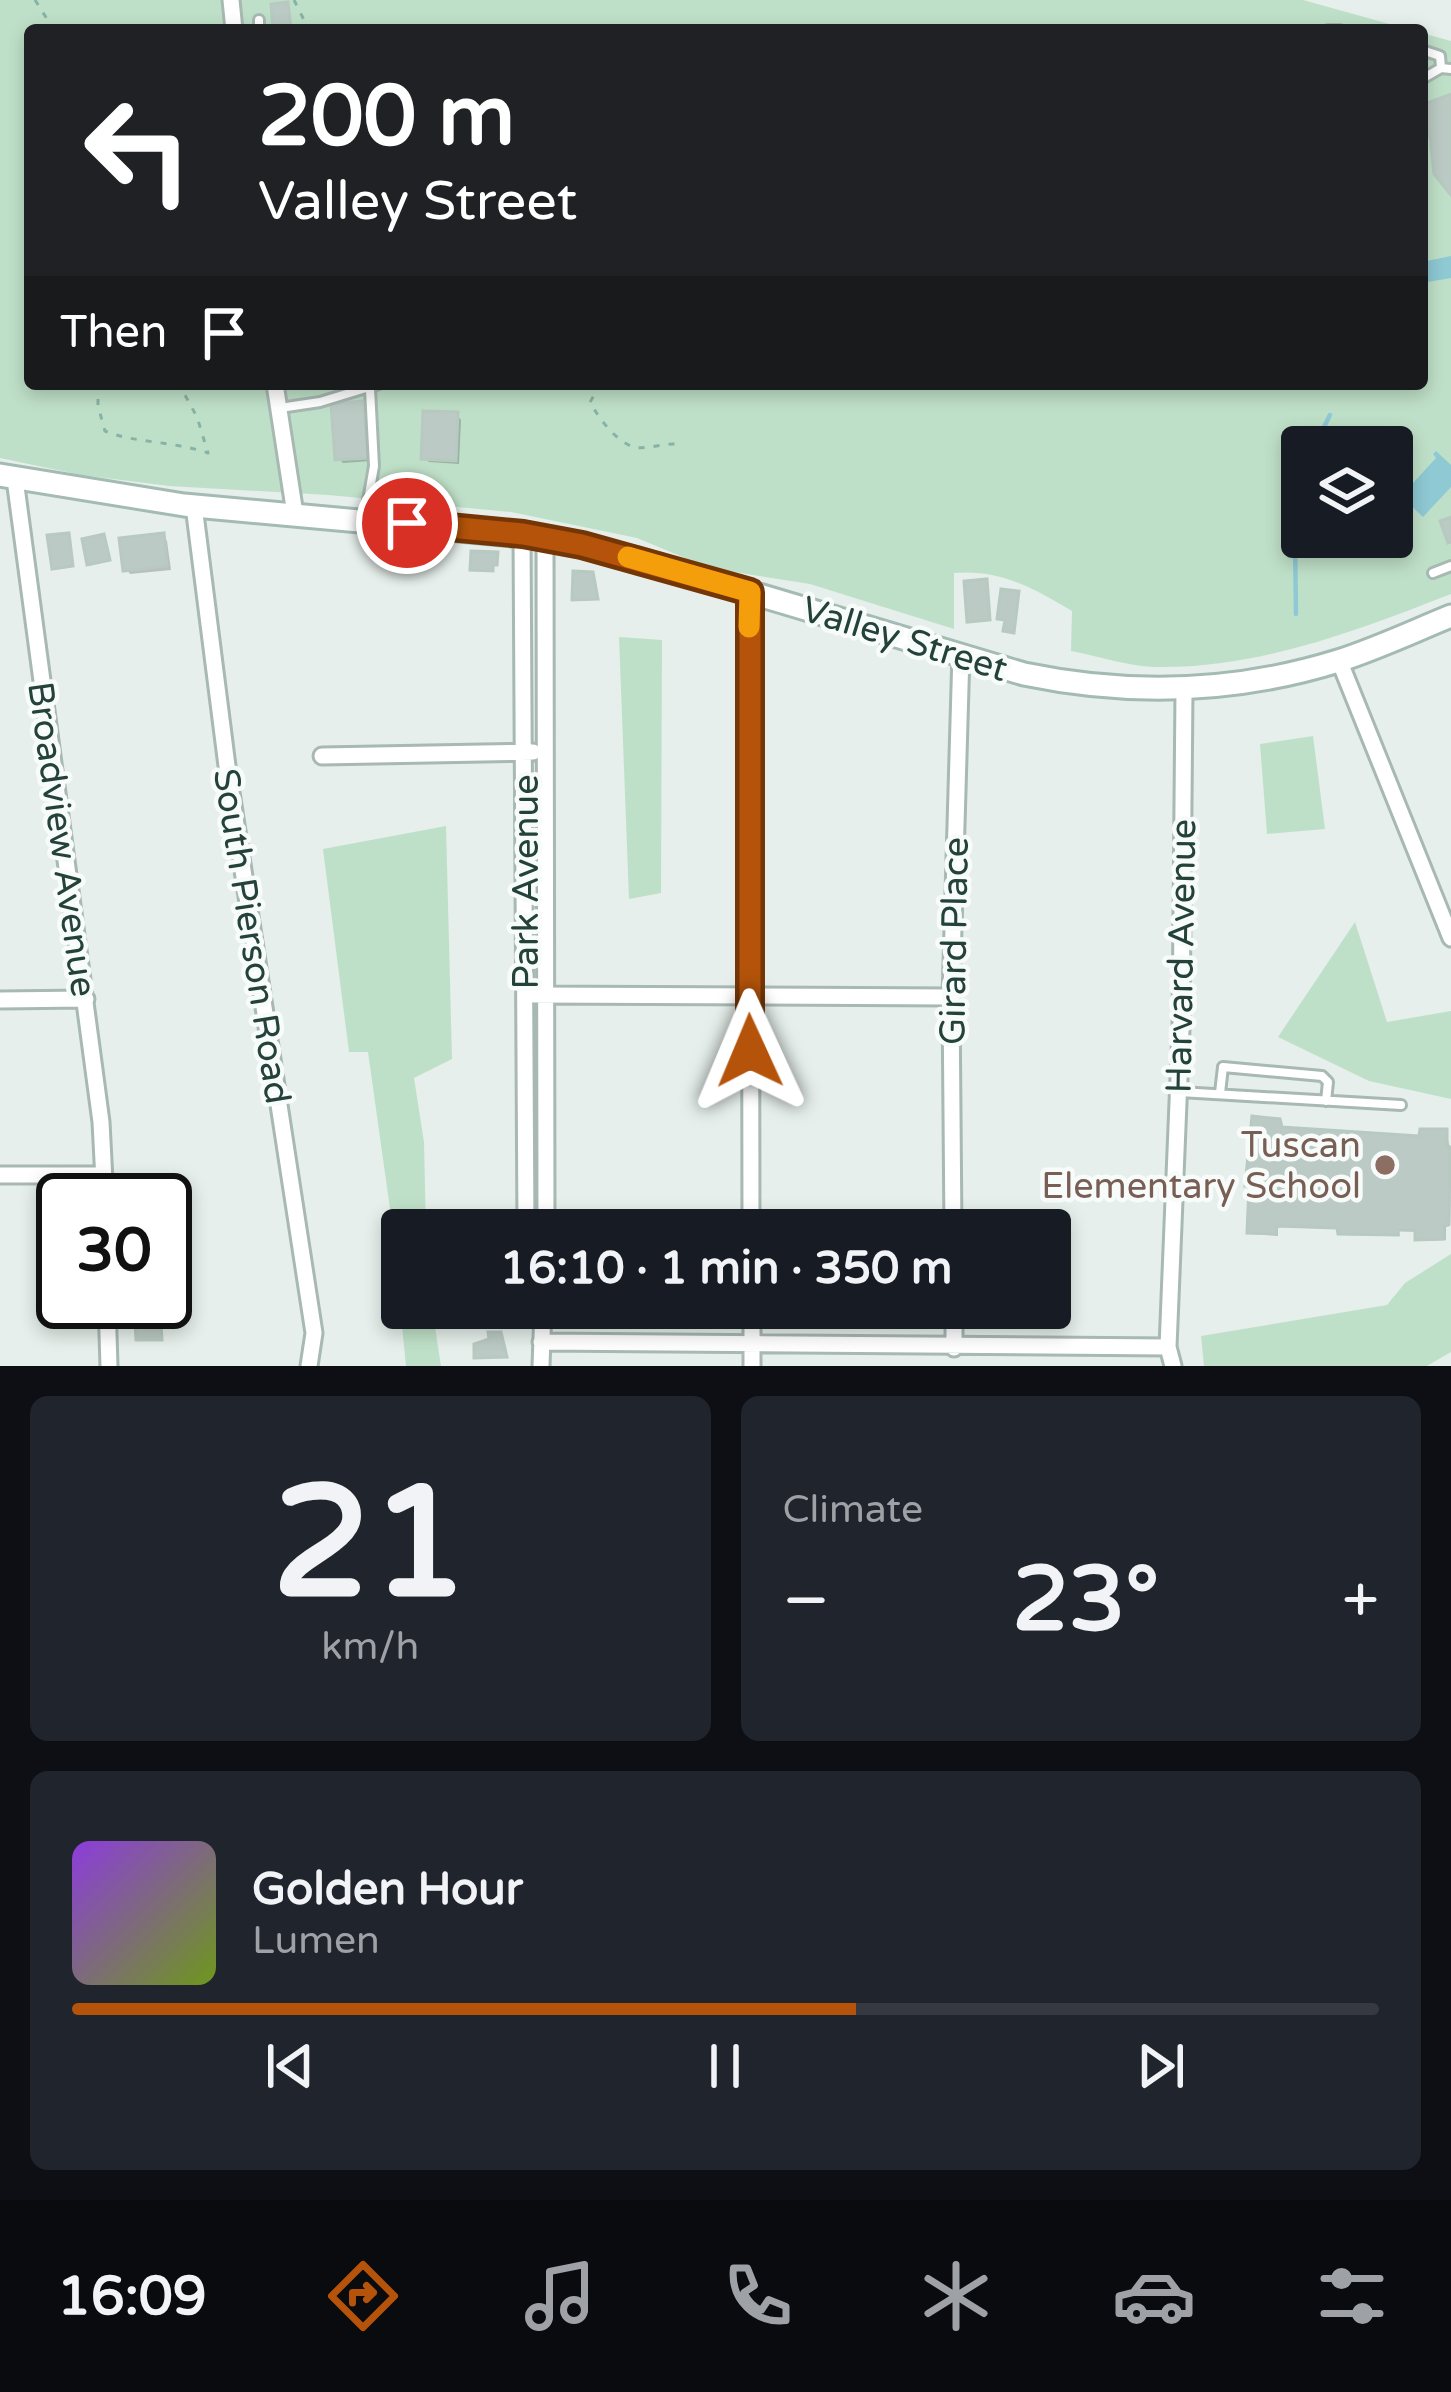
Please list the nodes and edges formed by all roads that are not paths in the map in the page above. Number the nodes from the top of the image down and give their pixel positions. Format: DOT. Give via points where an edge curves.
graph roads {
  1 [pos="276,390"];
  2 [pos="336,390"];
  3 [pos="360,390"];
  4 [pos="374,390"];
  5 [pos="336,395"];
  6 [pos="279,408"];
  7 [pos="8,477"];
  8 [pos="194,506"];
  9 [pos="296,514"];
  10 [pos="364,519"];
  11 [pos="534,536"];
  12 [pos="1451,566"];
  13 [pos="1432,573"];
  14 [pos="750,592"];
  15 [pos="1451,616"];
  16 [pos="961,652"];
  17 [pos="1339,660"];
  18 [pos="1184,690"];
  19 [pos="534,752"];
  20 [pos="322,756"];
  21 [pos="1451,938"];
  22 [pos="749,994"];
  23 [pos="534,995"];
  24 [pos="951,997"];
  25 [pos="86,999"];
  26 [pos="0,1000"];
  27 [pos="1178,1092"];
  28 [pos="1220,1093"];
  29 [pos="1326,1101"];
  30 [pos="1401,1105"];
  31 [pos="104,1173"];
  32 [pos="0,1175"];
  33 [pos="36,1175"];
  34 [pos="527,1209"];
  35 [pos="545,1209"];
  36 [pos="752,1209"];
  37 [pos="953,1209"];
  38 [pos="108,1329"];
  39 [pos="540,1329"];
  40 [pos="753,1329"];
  41 [pos="954,1329"];
  42 [pos="541,1342"];
  43 [pos="753,1342"];
  44 [pos="1168,1347"];
  45 [pos="954,1348"];
  46 [pos="109,1366"];
  47 [pos="309,1366"];
  48 [pos="542,1366"];
  49 [pos="752,1366"];
  50 [pos="1173,1366"];
  1 -- 6 [label="street"];
  2 -- 5 [label="lane"];
  3 -- 5 [label="lane"];
  4 -- 10 [label="lane"];
  5 -- 6 [label="lane"];
  6 -- 9 [label="street"];
  7 -- 8 [label="main road, Valley Street"];
  7 -- 25 [label="street, Broadview Avenue"];
  8 -- 9 [label="main road, Valley Street"];
  8 -- 47 [label="street, South Pierson Road" via="314,1333"];
  9 -- 10 [label="main road, Valley Street"];
  10 -- 11 [label="main road, Valley Street"];
  11 -- 14 [label="main road, Valley Street"];
  11 -- 19 [label="street, Park Avenue"];
  12 -- 13 [label="lane"];
  14 -- 16 [label="main road, Valley Street"];
  14 -- 22 [label="street"];
  15 -- 17 [label="main road, Valley Street"];
  16 -- 18 [label="main road, Valley Street" via="1063,682"];
  16 -- 24 [label="street, Girard Place"];
  17 -- 18 [label="main road, Valley Street"];
  17 -- 21 [label="street"];
  18 -- 27 [label="street, Harvard Avenue"];
  19 -- 20 [label="street"];
  19 -- 23 [label="street, Park Avenue"];
  22 -- 23 [label="street"];
  22 -- 24 [label="street"];
  22 -- 36 [label="street"];
  23 -- 34 [label="street, Park Avenue"];
  23 -- 35 [label="street, Park Avenue"];
  24 -- 37 [label="street, Girard Place"];
  25 -- 26 [label="street"];
  25 -- 31 [label="street, Broadview Avenue"];
  27 -- 28 [label="lane"];
  27 -- 44 [label="street, Harvard Avenue"];
  28 -- 29 [label="lane"];
  28 -- 29 [label="lane" via="1223,1067 1322,1076"];
  29 -- 30 [label="lane"];
  32 -- 33 [label="street"];
  38 -- 46 [label="street"];
  39 -- 42 [label="street"];
  40 -- 43 [label="street"];
  41 -- 45 [label="street"];
  42 -- 43 [label="street"];
  42 -- 48 [label="street"];
  43 -- 45 [label="street"];
  43 -- 49 [label="street"];
  44 -- 45 [label="street"];
  44 -- 50 [label="street, Harvard Avenue"];
}
